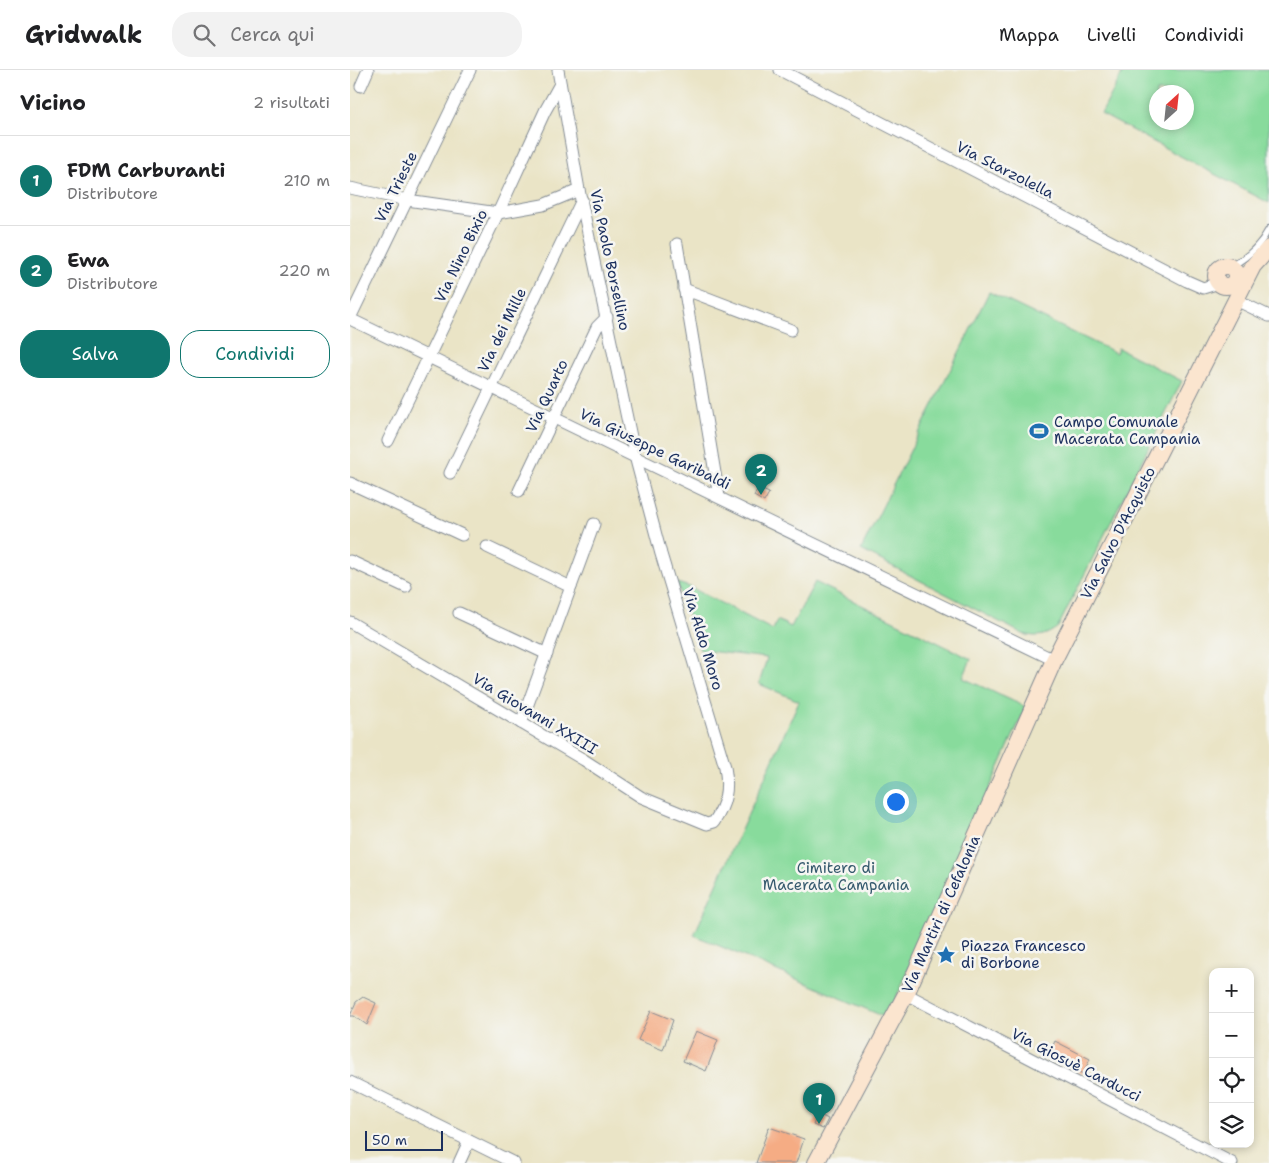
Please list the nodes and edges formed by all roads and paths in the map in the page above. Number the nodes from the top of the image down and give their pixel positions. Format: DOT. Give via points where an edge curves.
graph roads {
  1 [pos="368,70"];
  2 [pos="470,70"];
  3 [pos="558,70"];
  4 [pos="780,70"];
  5 [pos="560,84"];
  6 [pos="361,86"];
  7 [pos="350,188"];
  8 [pos="580,195"];
  9 [pos="407,200"];
  10 [pos="498,213"];
  11 [pos="1269,229"];
  12 [pos="677,244"];
  13 [pos="1269,248"];
  14 [pos="1253,266"];
  15 [pos="1230,282"];
  16 [pos="684,289"];
  17 [pos="1269,316"];
  18 [pos="607,317"];
  19 [pos="350,318"];
  20 [pos="792,330"];
  21 [pos="430,356"];
  22 [pos="491,386"];
  23 [pos="554,417"];
  24 [pos="388,440"];
  25 [pos="634,456"];
  26 [pos="450,473"];
  27 [pos="350,483"];
  28 [pos="519,491"];
  29 [pos="719,497"];
  30 [pos="594,524"];
  31 [pos="462,535"];
  32 [pos="487,548"];
  33 [pos="350,561"];
  34 [pos="406,587"];
  35 [pos="571,587"];
  36 [pos="459,613"];
  37 [pos="350,622"];
  38 [pos="547,654"];
  39 [pos="1054,660"];
  40 [pos="522,723"];
  41 [pos="707,824"];
  42 [pos="906,994"];
  43 [pos="350,1082"];
  44 [pos="470,1141"];
  45 [pos="459,1163"];
  46 [pos="514,1163"];
  47 [pos="816,1163"];
  48 [pos="1232,1163"];
  1 -- 6 [label="street"];
  2 -- 9 [label="street, Via Trieste"];
  3 -- 5 [label="street, Via Paolo Borsellino"];
  4 -- 15 [label="street, Via Starzolella" via="1187,281 1204,288"];
  5 -- 8 [label="street, Via Paolo Borsellino"];
  5 -- 10 [label="street, Via Nino Bixio"];
  7 -- 9 [label="street"];
  8 -- 10 [label="street"];
  8 -- 18 [label="street, Via Paolo Borsellino"];
  8 -- 22 [label="street, Via dei Mille"];
  9 -- 10 [label="street"];
  9 -- 19 [label="street, Via Trieste"];
  10 -- 21 [label="street, Via Nino Bixio"];
  11 -- 15 [label="lane, Via Salvo D'Acquisto"];
  12 -- 16 [label="street"];
  13 -- 14 [label="street, Via Salvo D'Acquisto"];
  14 -- 15 [label="street, Via Salvo D'Acquisto"];
  14 -- 15 [label="street, Via Salvo D'Acquisto"];
  15 -- 17 [label="street"];
  15 -- 39 [label="street, Via Salvo D'Acquisto"];
  16 -- 20 [label="street"];
  16 -- 29 [label="street"];
  18 -- 23 [label="street, Via Quarto" via="597,327"];
  18 -- 25 [label="street, Via Paolo Borsellino"];
  19 -- 21 [label="street, Via Giuseppe Garibaldi"];
  21 -- 22 [label="street, Via Giuseppe Garibaldi"];
  21 -- 24 [label="street, Via Nino Bixio"];
  22 -- 23 [label="street, Via Giuseppe Garibaldi"];
  22 -- 26 [label="street, Via dei Mille"];
  23 -- 25 [label="street, Via Giuseppe Garibaldi"];
  23 -- 28 [label="street, Via Quarto"];
  25 -- 29 [label="street, Via Giuseppe Garibaldi"];
  25 -- 41 [label="street, Via Aldo Moro" via="728,780 728,794 721,811 714,822"];
  27 -- 31 [label="street"];
  29 -- 39 [label="street, Via Giuseppe Garibaldi"];
  30 -- 35 [label="street"];
  32 -- 35 [label="street"];
  33 -- 34 [label="street"];
  35 -- 38 [label="street"];
  36 -- 38 [label="street"];
  37 -- 40 [label="street, Via Giovanni XXIII"];
  38 -- 40 [label="street"];
  39 -- 42 [label="street, Via Martiri di Cefalonia"];
  40 -- 41 [label="street, Via Giovanni XXIII" via="641,797"];
  42 -- 47 [label="street, Via Martiri di Cefalonia"];
  42 -- 48 [label="street, Via Giosuè Carducci"];
  43 -- 44 [label="street"];
  44 -- 45 [label="street"];
  44 -- 46 [label="street"];
}
